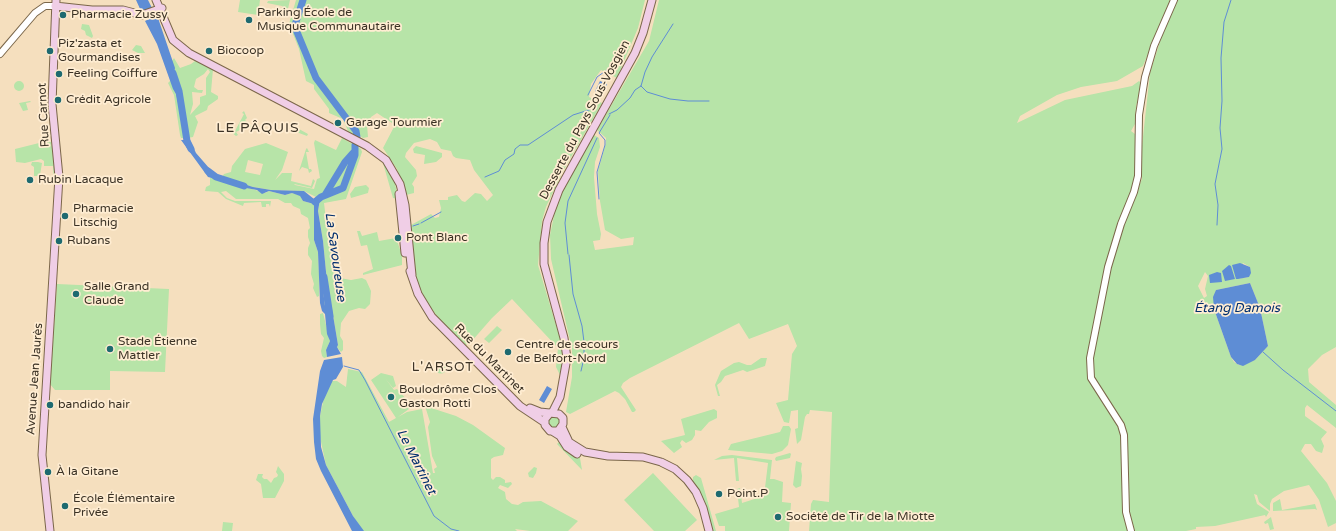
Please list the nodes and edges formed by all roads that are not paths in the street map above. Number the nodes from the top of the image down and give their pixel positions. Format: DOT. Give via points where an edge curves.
graph roads {
  1 [pos="156,0"];
  2 [pos="159,0"];
  3 [pos="652,0"];
  4 [pos="1174,0"];
  5 [pos="55,3"];
  6 [pos="73,8"];
  7 [pos="159,9"];
  8 [pos="56,21"];
  9 [pos="0,54"];
  10 [pos="56,229"];
  11 [pos="560,397"];
  12 [pos="516,401"];
  13 [pos="551,413"];
  14 [pos="561,416"];
  15 [pos="544,422"];
  16 [pos="562,426"];
  17 [pos="552,431"];
  18 [pos="709,530"];
  19 [pos="50,531"];
  20 [pos="1131,531"];
  1 -- 7 [label="main road"];
  2 -- 7 [label="main road"];
  3 -- 11 [label="main road, Desserte du Pays Sous-Vosgien" via="635,53 558,190 546,222 544,264 567,358"];
  4 -- 20 [label="street" via="1154,46 1145,77 1139,115 1138,176 1108,267 1090,358 1090,375 1095,387 1121,425 1124,435 1126,512"];
  5 -- 6 [label="main road"];
  5 -- 8 [label="main road, Rue Carnot"];
  5 -- 9 [label="street" via="35,13"];
  6 -- 7 [label="main road" via="123,10 142,15"];
  6 -- 8 [label="main road" via="61,9"];
  7 -- 12 [label="main road, Rue du Martinet" via="173,40 194,57 363,144 386,160 397,180 403,240 412,275 424,305 444,330"];
  8 -- 10 [label="main road, Rue Carnot" via="52,101 53,129 59,166"];
  10 -- 19 [label="main road, Avenue Jean Jaurès" via="42,455"];
  11 -- 13 [label="main road, Desserte du Pays Sous-Vosgien"];
  11 -- 14 [label="main road"];
  12 -- 13 [label="main road" via="538,412"];
  12 -- 15 [label="main road, Rue du Martinet"];
  13 -- 14 [label="main road"];
  13 -- 15 [label="main road" via="546,416"];
  14 -- 16 [label="main road" via="564,421"];
  15 -- 17 [label="main road" via="546,428"];
  16 -- 17 [label="main road" via="558,431"];
  16 -- 18 [label="main road" via="569,442 581,451 608,456 643,457 676,469 696,492"];
  17 -- 18 [label="main road" via="560,436 571,451 582,456 646,462 673,472 693,494"];
}
